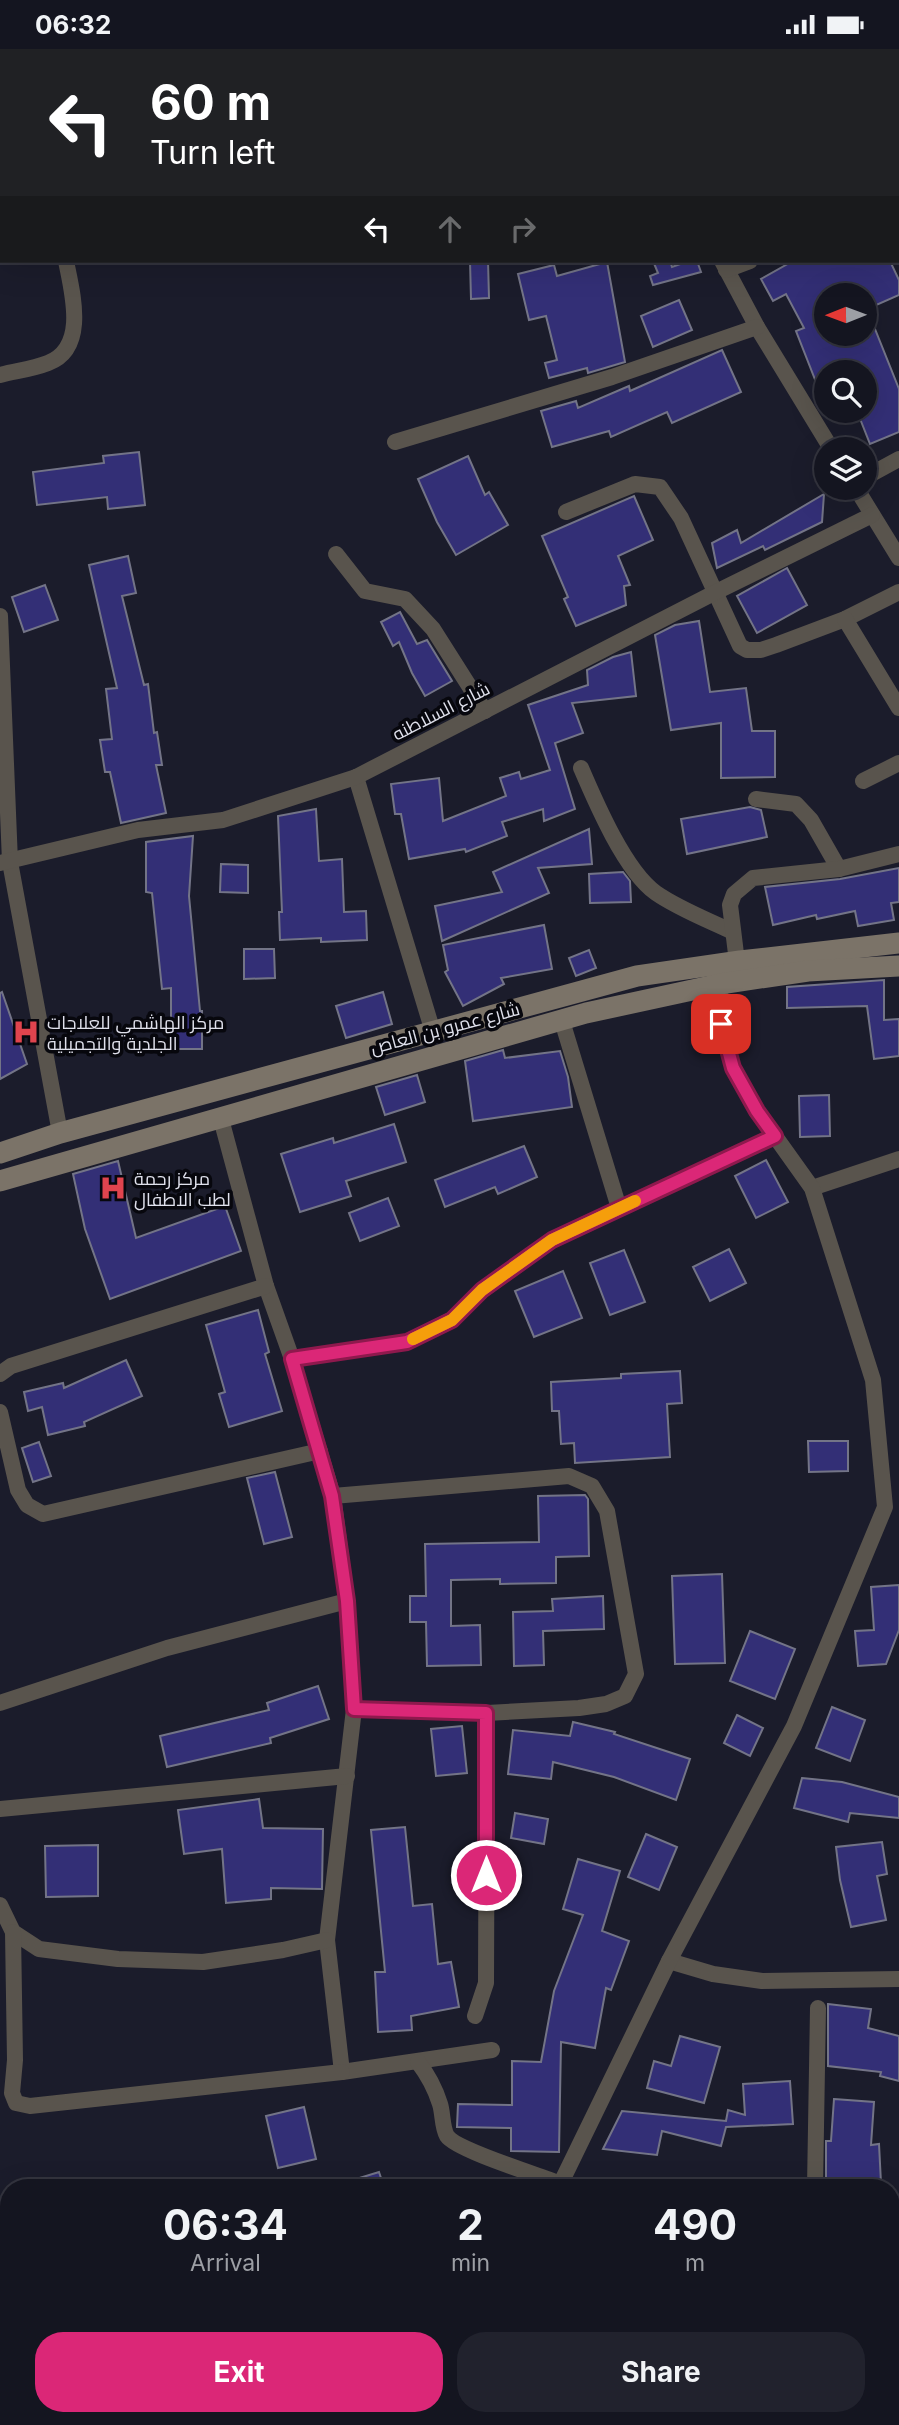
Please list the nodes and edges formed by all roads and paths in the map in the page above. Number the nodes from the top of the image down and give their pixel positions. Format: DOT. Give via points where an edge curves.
graph roads {
  1 [pos="66,263"];
  2 [pos="724,265"];
  3 [pos="757,327"];
  4 [pos="0,375"];
  5 [pos="824,437"];
  6 [pos="395,442"];
  7 [pos="899,459"];
  8 [pos="877,471"];
  9 [pos="863,500"];
  10 [pos="566,512"];
  11 [pos="872,515"];
  12 [pos="337,554"];
  13 [pos="899,558"];
  14 [pos="899,592"];
  15 [pos="714,593"];
  16 [pos="0,616"];
  17 [pos="845,619"];
  18 [pos="899,708"];
  19 [pos="485,711"];
  20 [pos="899,763"];
  21 [pos="581,768"];
  22 [pos="356,777"];
  23 [pos="863,781"];
  24 [pos="756,799"];
  25 [pos="899,854"];
  26 [pos="5,862"];
  27 [pos="839,869"];
  28 [pos="733,932"];
  29 [pos="899,943"];
  30 [pos="737,962"];
  31 [pos="899,966"];
  32 [pos="720,984"];
  33 [pos="562,1021"];
  34 [pos="433,1032"];
  35 [pos="221,1119"];
  36 [pos="60,1133"];
  37 [pos="775,1136"];
  38 [pos="0,1153"];
  39 [pos="899,1159"];
  40 [pos="0,1181"];
  41 [pos="812,1188"];
  42 [pos="619,1208"];
  43 [pos="266,1286"];
  44 [pos="292,1359"];
  45 [pos="0,1374"];
  46 [pos="0,1412"];
  47 [pos="320,1451"];
  48 [pos="899,1492"];
  49 [pos="332,1496"];
  50 [pos="885,1507"];
  51 [pos="347,1601"];
  52 [pos="0,1703"];
  53 [pos="354,1709"];
  54 [pos="486,1713"];
  55 [pos="347,1776"];
  56 [pos="0,1809"];
  57 [pos="0,1905"];
  58 [pos="13,1932"];
  59 [pos="327,1940"];
  60 [pos="669,1961"];
  61 [pos="899,1979"];
  62 [pos="818,2008"];
  63 [pos="475,2016"];
  64 [pos="492,2050"];
  65 [pos="418,2061"];
  66 [pos="342,2072"];
  67 [pos="543,2179"];
  68 [pos="563,2179"];
  69 [pos="815,2179"];
  1 -- 4 [label="street" via="75,329 63,352 50,363"];
  2 -- 3 [label="street"];
  3 -- 5 [label="street"];
  3 -- 6 [label="street" via="612,377"];
  7 -- 8 [label="street"];
  9 -- 11 [label="street"];
  10 -- 15 [label="street" via="635,484 660,487 681,518"];
  11 -- 13 [label="street"];
  11 -- 15 [label="street, شارع السلاطنه"];
  12 -- 19 [label="street" via="365,591 405,599 433,629"];
  14 -- 17 [label="street"];
  15 -- 17 [label="street" via="740,646 747,650 761,650"];
  15 -- 19 [label="street, شارع السلاطنه"];
  16 -- 26 [label="street"];
  17 -- 18 [label="street"];
  19 -- 22 [label="street, شارع السلاطنه"];
  20 -- 23 [label="street"];
  21 -- 28 [label="street" via="629,863 644,882 655,893"];
  22 -- 26 [label="street, شارع السلاطنه" via="223,820 138,830"];
  22 -- 34 [label="street"];
  24 -- 27 [label="street" via="796,804 811,820"];
  25 -- 27 [label="street"];
  26 -- 36 [label="street"];
  27 -- 28 [label="street" via="753,878 734,894 730,905"];
  28 -- 30 [label="street"];
  29 -- 30 [label="street, شارع عمرو بن العاص"];
  30 -- 34 [label="street, شارع عمرو بن العاص" via="637,976"];
  31 -- 32 [label="street" via="808,971"];
  32 -- 33 [label="street"];
  32 -- 37 [label="street" via="721,1024 733,1068"];
  33 -- 35 [label="street"];
  33 -- 42 [label="street"];
  34 -- 36 [label="street, شارع عمرو بن العاص"];
  35 -- 40 [label="street"];
  35 -- 43 [label="street"];
  36 -- 38 [label="street, شارع عمرو بن العاص"];
  37 -- 41 [label="street"];
  37 -- 42 [label="street"];
  39 -- 41 [label="street"];
  41 -- 50 [label="street" via="873,1380"];
  42 -- 44 [label="street" via="552,1240 482,1290 452,1320 407,1342"];
  43 -- 44 [label="street"];
  43 -- 45 [label="street" via="11,1366"];
  44 -- 47 [label="street"];
  46 -- 47 [label="street" via="18,1490 27,1505 43,1514"];
  47 -- 49 [label="street"];
  48 -- 50 [label="street"];
  49 -- 51 [label="street"];
  49 -- 54 [label="street" via="569,1476 592,1486 607,1511 636,1674 625,1696 606,1704"];
  50 -- 60 [label="street" via="794,1726"];
  51 -- 52 [label="street" via="167,1648"];
  51 -- 53 [label="street"];
  53 -- 54 [label="street"];
  53 -- 55 [label="street"];
  54 -- 63 [label="street" via="486,1983"];
  55 -- 56 [label="street"];
  55 -- 59 [label="street"];
  57 -- 58 [label="street"];
  58 -- 59 [label="street" via="39,1949 118,1959 203,1962"];
  58 -- 66 [label="street" via="12,2093 16,2103 41,2105"];
  59 -- 66 [label="street"];
  60 -- 61 [label="street" via="712,1974 762,1980"];
  60 -- 68 [label="street"];
  62 -- 69 [label="street"];
  64 -- 65 [label="street"];
  65 -- 66 [label="street"];
  65 -- 67 [label="street" via="432,2081 446,2135"];
}
